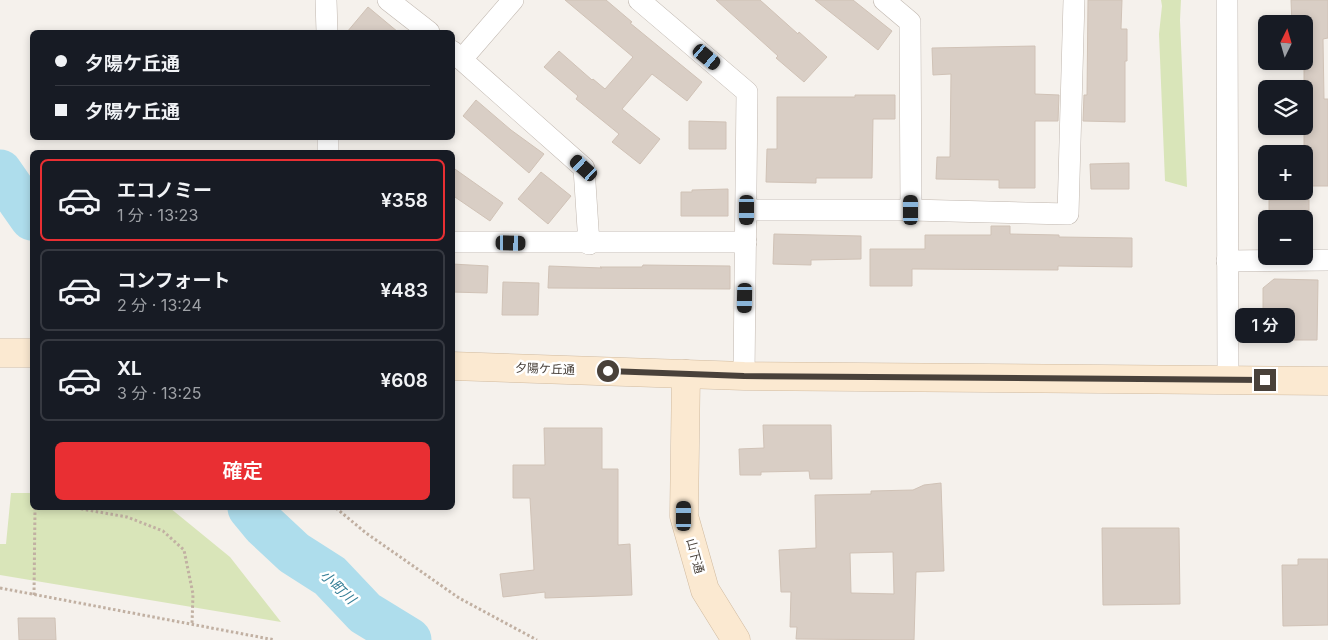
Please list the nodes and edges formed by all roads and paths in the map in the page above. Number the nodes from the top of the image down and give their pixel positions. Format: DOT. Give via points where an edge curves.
graph roads {
  1 [pos="326,0"];
  2 [pos="388,0"];
  3 [pos="513,0"];
  4 [pos="639,0"];
  5 [pos="884,0"];
  6 [pos="1074,0"];
  7 [pos="1227,0"];
  8 [pos="327,30"];
  9 [pos="426,30"];
  10 [pos="457,55"];
  11 [pos="747,210"];
  12 [pos="911,210"];
  13 [pos="455,242"];
  14 [pos="746,242"];
  15 [pos="589,244"];
  16 [pos="1227,260"];
  17 [pos="1328,260"];
  18 [pos="0,353"];
  19 [pos="30,354"];
  20 [pos="455,366"];
  21 [pos="686,374"];
  22 [pos="744,376"];
  23 [pos="1228,380"];
  24 [pos="1328,381"];
  25 [pos="36,510"];
  26 [pos="87,510"];
  27 [pos="338,510"];
  28 [pos="0,588"];
  29 [pos="34,595"];
  30 [pos="192,624"];
  31 [pos="274,640"];
  32 [pos="537,640"];
  33 [pos="736,640"];
  1 -- 8 [label="street"];
  2 -- 9 [label="street"];
  3 -- 10 [label="street"];
  4 -- 11 [label="street" via="747,92"];
  5 -- 12 [label="street" via="910,22"];
  6 -- 12 [label="street" via="1068,214"];
  7 -- 16 [label="street"];
  10 -- 15 [label="street" via="584,168"];
  11 -- 12 [label="street"];
  11 -- 14 [label="street"];
  13 -- 15 [label="street"];
  14 -- 15 [label="street"];
  14 -- 22 [label="street"];
  16 -- 17 [label="street"];
  16 -- 23 [label="street"];
  18 -- 19 [label="street"];
  20 -- 21 [label="street, 夕陽ケ丘通"];
  21 -- 22 [label="street, 夕陽ケ丘通"];
  21 -- 33 [label="street, 山下通" via="684,516 705,590"];
  22 -- 23 [label="street, 夕陽ケ丘通"];
  23 -- 24 [label="street, 夕陽ケ丘通"];
  25 -- 29 [label="path"];
  26 -- 30 [label="path" via="127,517 163,531 184,550 193,594"];
  27 -- 32 [label="path" via="366,534 459,598"];
  28 -- 29 [label="path"];
  29 -- 30 [label="path"];
  30 -- 31 [label="path"];
}
